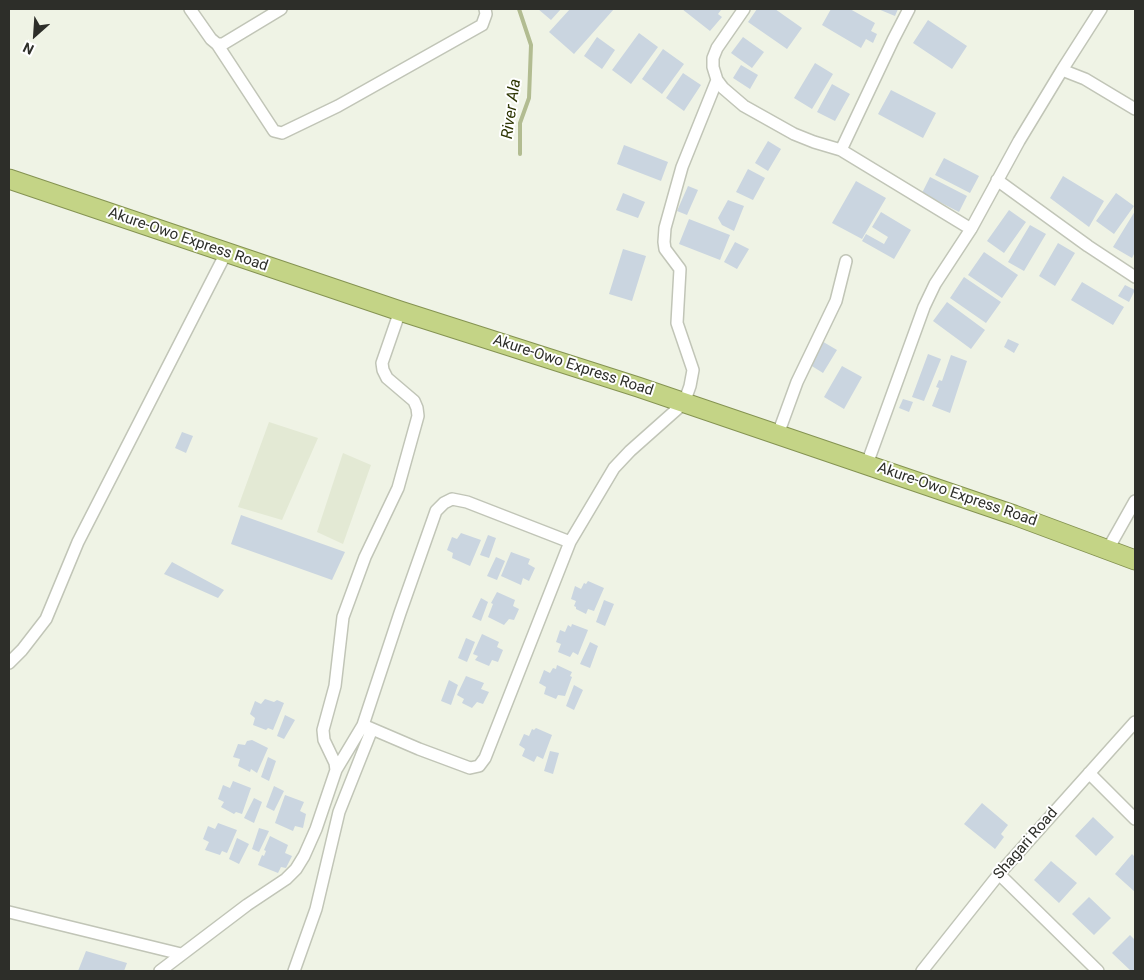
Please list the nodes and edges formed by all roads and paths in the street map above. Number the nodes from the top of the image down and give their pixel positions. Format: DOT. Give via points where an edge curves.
graph roads {
  1 [pos="190,9"];
  2 [pos="281,9"];
  3 [pos="485,9"];
  4 [pos="744,9"];
  5 [pos="909,9"];
  6 [pos="1101,9"];
  7 [pos="217,44"];
  8 [pos="1062,70"];
  9 [pos="717,80"];
  10 [pos="1135,108"];
  11 [pos="841,150"];
  12 [pos="9,179"];
  13 [pos="997,180"];
  14 [pos="971,230"];
  15 [pos="226,253"];
  16 [pos="846,261"];
  17 [pos="1135,277"];
  18 [pos="400,311"];
  19 [pos="684,403"];
  20 [pos="778,434"];
  21 [pos="867,464"];
  22 [pos="1135,501"];
  23 [pos="570,542"];
  24 [pos="1108,549"];
  25 [pos="1135,560"];
  26 [pos="9,664"];
  27 [pos="1135,722"];
  28 [pos="367,727"];
  29 [pos="336,770"];
  30 [pos="1089,773"];
  31 [pos="1135,819"];
  32 [pos="998,874"];
  33 [pos="9,912"];
  34 [pos="181,954"];
  35 [pos="160,971"];
  36 [pos="294,971"];
  37 [pos="922,971"];
  38 [pos="1098,971"];
  1 -- 7 [label="street"];
  2 -- 7 [label="street"];
  3 -- 7 [label="street" via="482,24 338,106 282,133 274,131"];
  4 -- 9 [label="street" via="713,58"];
  5 -- 11 [label="street"];
  6 -- 8 [label="street"];
  8 -- 10 [label="street" via="1085,79"];
  8 -- 13 [label="street"];
  9 -- 11 [label="street" via="744,106 794,134"];
  9 -- 19 [label="street" via="682,167 665,228 665,249 680,269 677,323 693,370"];
  11 -- 14 [label="street"];
  12 -- 15 [label="highway, Akure-Owo Express Road"];
  13 -- 14 [label="street"];
  13 -- 17 [label="street"];
  14 -- 21 [label="street" via="935,284 924,307"];
  15 -- 18 [label="highway, Akure-Owo Express Road"];
  15 -- 26 [label="street" via="78,542 46,619"];
  16 -- 20 [label="street" via="836,300 797,382"];
  18 -- 19 [label="highway, Akure-Owo Express Road"];
  18 -- 29 [label="street" via="382,363 383,370 387,378 414,401 418,416 398,488 365,557 342,617 335,686 323,730"];
  19 -- 20 [label="highway, Akure-Owo Express Road"];
  19 -- 23 [label="street" via="614,468"];
  20 -- 21 [label="highway, Akure-Owo Express Road"];
  21 -- 24 [label="highway, Akure-Owo Express Road"];
  22 -- 24 [label="street"];
  23 -- 28 [label="street" via="480,766 470,768"];
  23 -- 28 [label="street" via="467,502 452,499 444,503 436,511 400,614"];
  24 -- 25 [label="highway, Akure-Owo Express Road"];
  27 -- 30 [label="street, Shagari Road"];
  28 -- 29 [label="street"];
  28 -- 36 [label="street" via="339,812 316,909"];
  29 -- 34 [label="street" via="316,829 296,869"];
  30 -- 31 [label="street"];
  30 -- 32 [label="street, Shagari Road"];
  32 -- 37 [label="street, Shagari Road"];
  32 -- 38 [label="street"];
  33 -- 34 [label="street"];
  34 -- 35 [label="street"];
}
